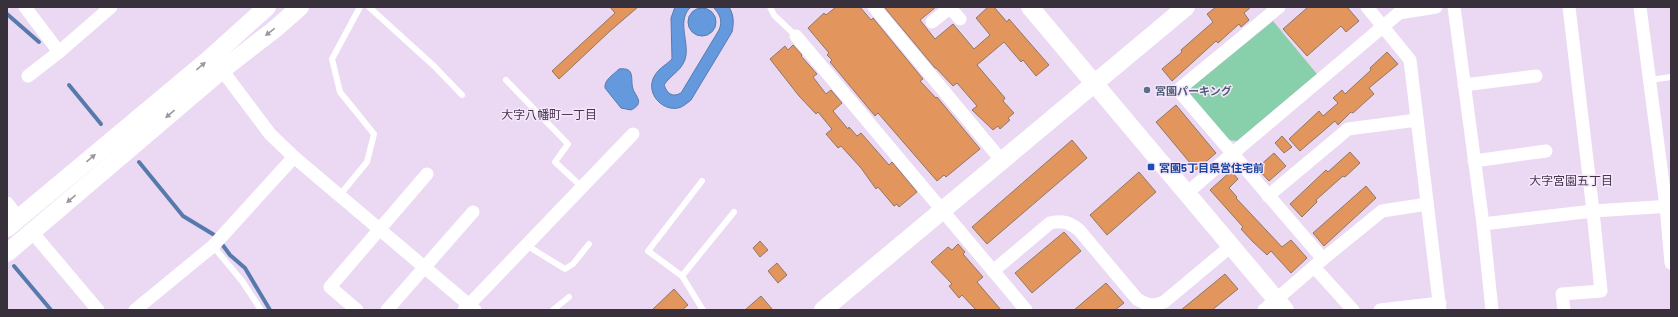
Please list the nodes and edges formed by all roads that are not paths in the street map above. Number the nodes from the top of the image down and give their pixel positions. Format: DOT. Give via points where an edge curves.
graph roads {
  1 [pos="25,7"];
  2 [pos="111,7"];
  3 [pos="267,7"];
  4 [pos="300,7"];
  5 [pos="360,7"];
  6 [pos="369,7"];
  7 [pos="770,7"];
  8 [pos="874,7"];
  9 [pos="951,7"];
  10 [pos="1030,7"];
  11 [pos="1186,7"];
  12 [pos="1280,7"];
  13 [pos="1367,7"];
  14 [pos="1436,7"];
  15 [pos="1454,7"];
  16 [pos="1569,7"];
  17 [pos="1640,7"];
  18 [pos="960,19"];
  19 [pos="932,22"];
  20 [pos="1383,26"];
  21 [pos="796,36"];
  22 [pos="59,52"];
  23 [pos="222,70"];
  24 [pos="28,76"];
  25 [pos="1536,76"];
  26 [pos="1671,77"];
  27 [pos="506,80"];
  28 [pos="1650,80"];
  29 [pos="1095,83"];
  30 [pos="1464,85"];
  31 [pos="462,95"];
  32 [pos="1417,120"];
  33 [pos="634,134"];
  34 [pos="1546,151"];
  35 [pos="1232,154"];
  36 [pos="294,157"];
  37 [pos="1002,161"];
  38 [pos="1474,161"];
  39 [pos="427,174"];
  40 [pos="702,181"];
  41 [pos="582,187"];
  42 [pos="1187,194"];
  43 [pos="339,196"];
  44 [pos="1268,196"];
  45 [pos="7,203"];
  46 [pos="1427,204"];
  47 [pos="1668,206"];
  48 [pos="942,211"];
  49 [pos="1593,211"];
  50 [pos="473,212"];
  51 [pos="734,212"];
  52 [pos="13,223"];
  53 [pos="1483,224"];
  54 [pos="380,230"];
  55 [pos="32,232"];
  56 [pos="589,244"];
  57 [pos="526,245"];
  58 [pos="213,246"];
  59 [pos="1231,246"];
  60 [pos="7,253"];
  61 [pos="1318,263"];
  62 [pos="1671,263"];
  63 [pos="424,267"];
  64 [pos="993,272"];
  65 [pos="682,276"];
  66 [pos="570,296"];
  67 [pos="1275,306"];
  68 [pos="1440,306"];
  69 [pos="469,308"];
  70 [pos="98,310"];
  71 [pos="135,310"];
  72 [pos="261,310"];
  73 [pos="357,310"];
  74 [pos="387,310"];
  75 [pos="553,310"];
  76 [pos="703,310"];
  77 [pos="823,310"];
  78 [pos="1026,310"];
  79 [pos="1353,310"];
  80 [pos="1380,310"];
  81 [pos="1492,310"];
  82 [pos="1564,310"];
  1 -- 22 [label="street"];
  2 -- 22 [label="street"];
  52 -- 3 [label="street, one-way" via="207,61"];
  4 -- 23 [label="street, one-way"];
  5 -- 43 [label="lane" via="332,59 340,92 374,134 367,162"];
  6 -- 31 [label="lane"];
  7 -- 21 [label="lane" via="774,15"];
  8 -- 37 [label="street"];
  9 -- 18 [label="street"];
  9 -- 19 [label="street"];
  10 -- 29 [label="street"];
  11 -- 29 [label="street"];
  12 -- 35 [label="street" via="1178,90"];
  13 -- 20 [label="street"];
  14 -- 20 [label="street" via="1399,13"];
  15 -- 30 [label="street"];
  16 -- 49 [label="street"];
  17 -- 28 [label="street"];
  20 -- 32 [label="street" via="1410,60"];
  20 -- 35 [label="street"];
  21 -- 48 [label="street"];
  22 -- 24 [label="street"];
  23 -- 36 [label="street" via="270,134"];
  23 -- 55 [label="street, one-way"];
  25 -- 30 [label="street"];
  26 -- 28 [label="lane"];
  27 -- 41 [label="lane" via="568,144 555,162"];
  28 -- 47 [label="street"];
  29 -- 37 [label="street"];
  29 -- 42 [label="street"];
  30 -- 38 [label="street"];
  32 -- 44 [label="street" via="1348,128"];
  32 -- 46 [label="street"];
  33 -- 41 [label="street"];
  34 -- 38 [label="street"];
  35 -- 42 [label="street"];
  35 -- 44 [label="street"];
  36 -- 43 [label="street"];
  36 -- 58 [label="street"];
  37 -- 48 [label="street"];
  38 -- 53 [label="street"];
  39 -- 54 [label="street"];
  40 -- 65 [label="lane" via="648,251"];
  41 -- 57 [label="street"];
  42 -- 59 [label="street"];
  43 -- 54 [label="street"];
  44 -- 61 [label="street"];
  45 -- 52 [label="street"];
  46 -- 61 [label="street" via="1382,211"];
  46 -- 68 [label="street"];
  47 -- 49 [label="street"];
  47 -- 62 [label="street"];
  48 -- 64 [label="street"];
  48 -- 77 [label="street"];
  49 -- 53 [label="street"];
  49 -- 82 [label="street" via="1601,291 1562,294"];
  50 -- 63 [label="street"];
  51 -- 65 [label="lane"];
  53 -- 81 [label="street"];
  54 -- 63 [label="street"];
  54 -- 73 [label="street" via="330,287"];
  55 -- 60 [label="street"];
  55 -- 70 [label="street"];
  56 -- 57 [label="lane" via="573,264 565,268"];
  57 -- 69 [label="street"];
  58 -- 71 [label="street"];
  58 -- 72 [label="lane" via="242,281"];
  59 -- 64 [label="street" via="1164,302 1157,305 1149,305 1137,299 1079,230 1058,220 1050,223"];
  59 -- 67 [label="street"];
  61 -- 67 [label="street"];
  61 -- 79 [label="street"];
  63 -- 69 [label="street"];
  63 -- 74 [label="street"];
  64 -- 78 [label="street"];
  65 -- 76 [label="lane"];
  66 -- 75 [label="lane"];
  68 -- 80 [label="street"];
}
